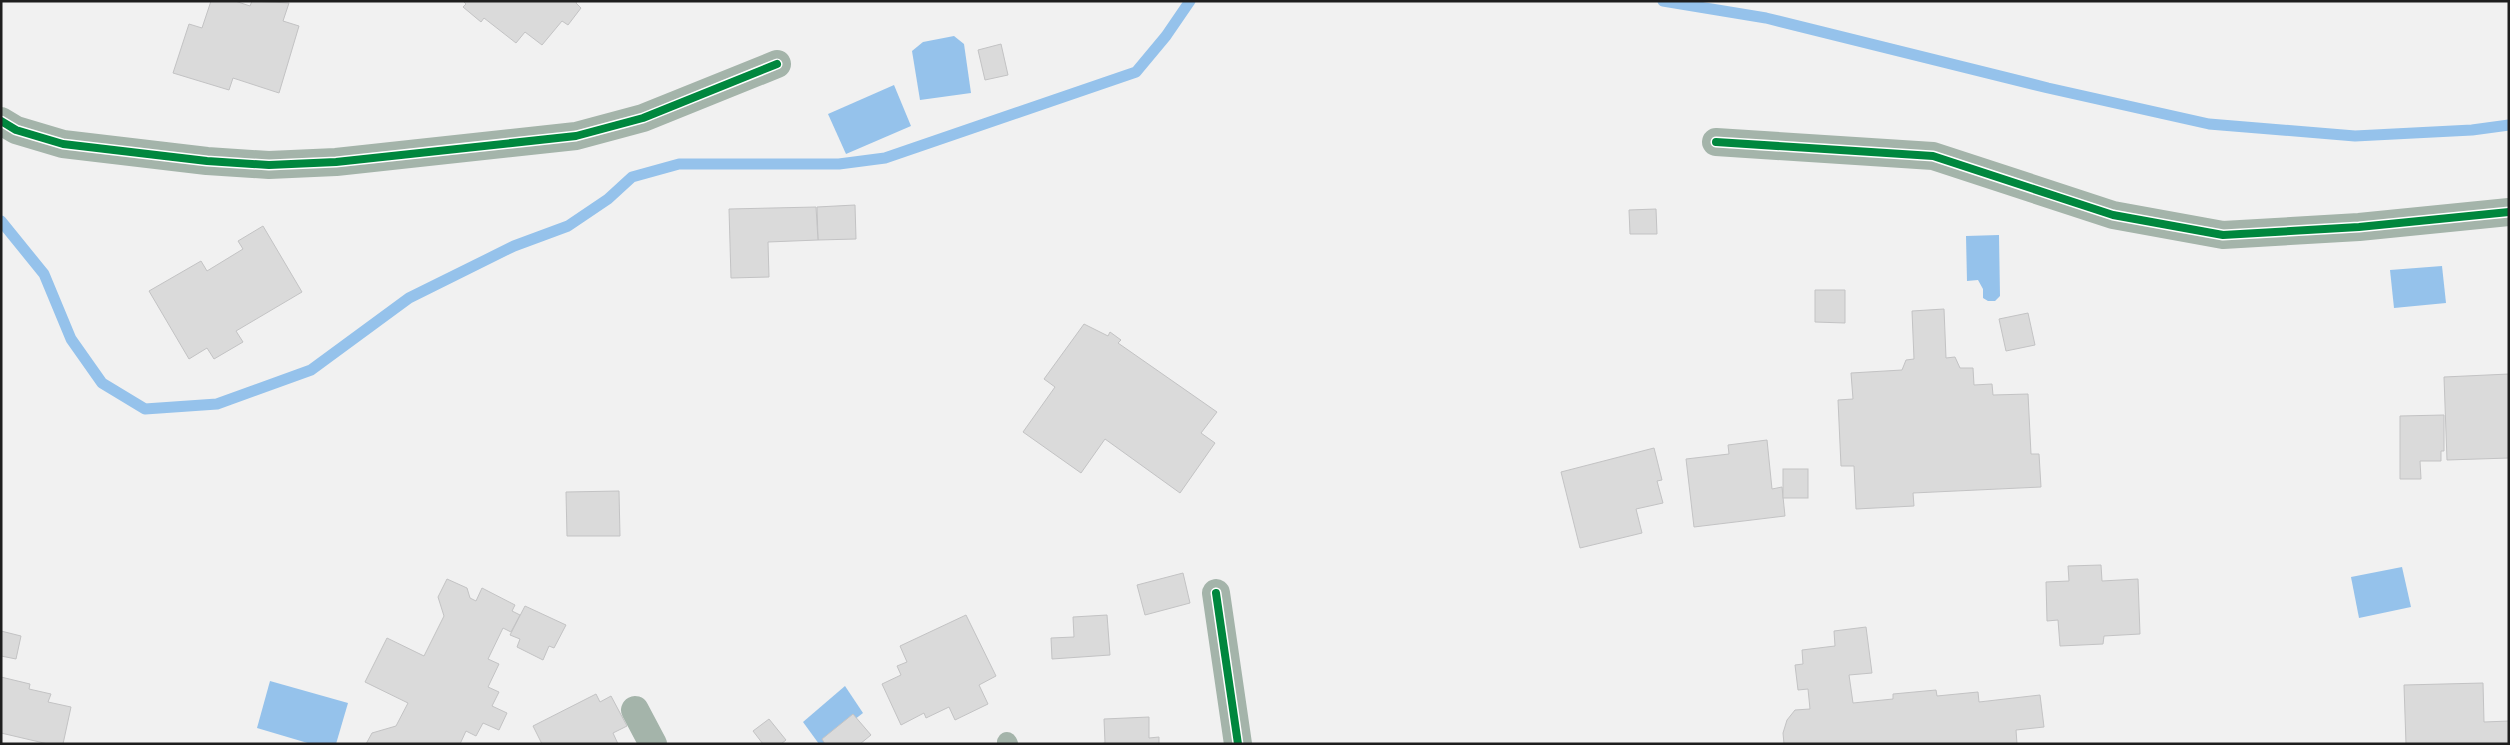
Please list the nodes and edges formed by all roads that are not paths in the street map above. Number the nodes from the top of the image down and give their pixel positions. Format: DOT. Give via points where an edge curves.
graph roads {
  1 [pos="776,64"];
  2 [pos="1,121"];
  3 [pos="1716,142"];
  4 [pos="2509,212"];
  5 [pos="1216,593"];
  6 [pos="635,710"];
  7 [pos="653,744"];
  8 [pos="1238,744"];
  1 -- 2 [label="street" via="643,118 576,136 336,162 269,165 206,162 63,144 16,130"];
  3 -- 4 [label="street" via="1933,156 2113,215 2223,235 2360,227"];
  5 -- 8 [label="street"];
  6 -- 7 [label="street"];
}
